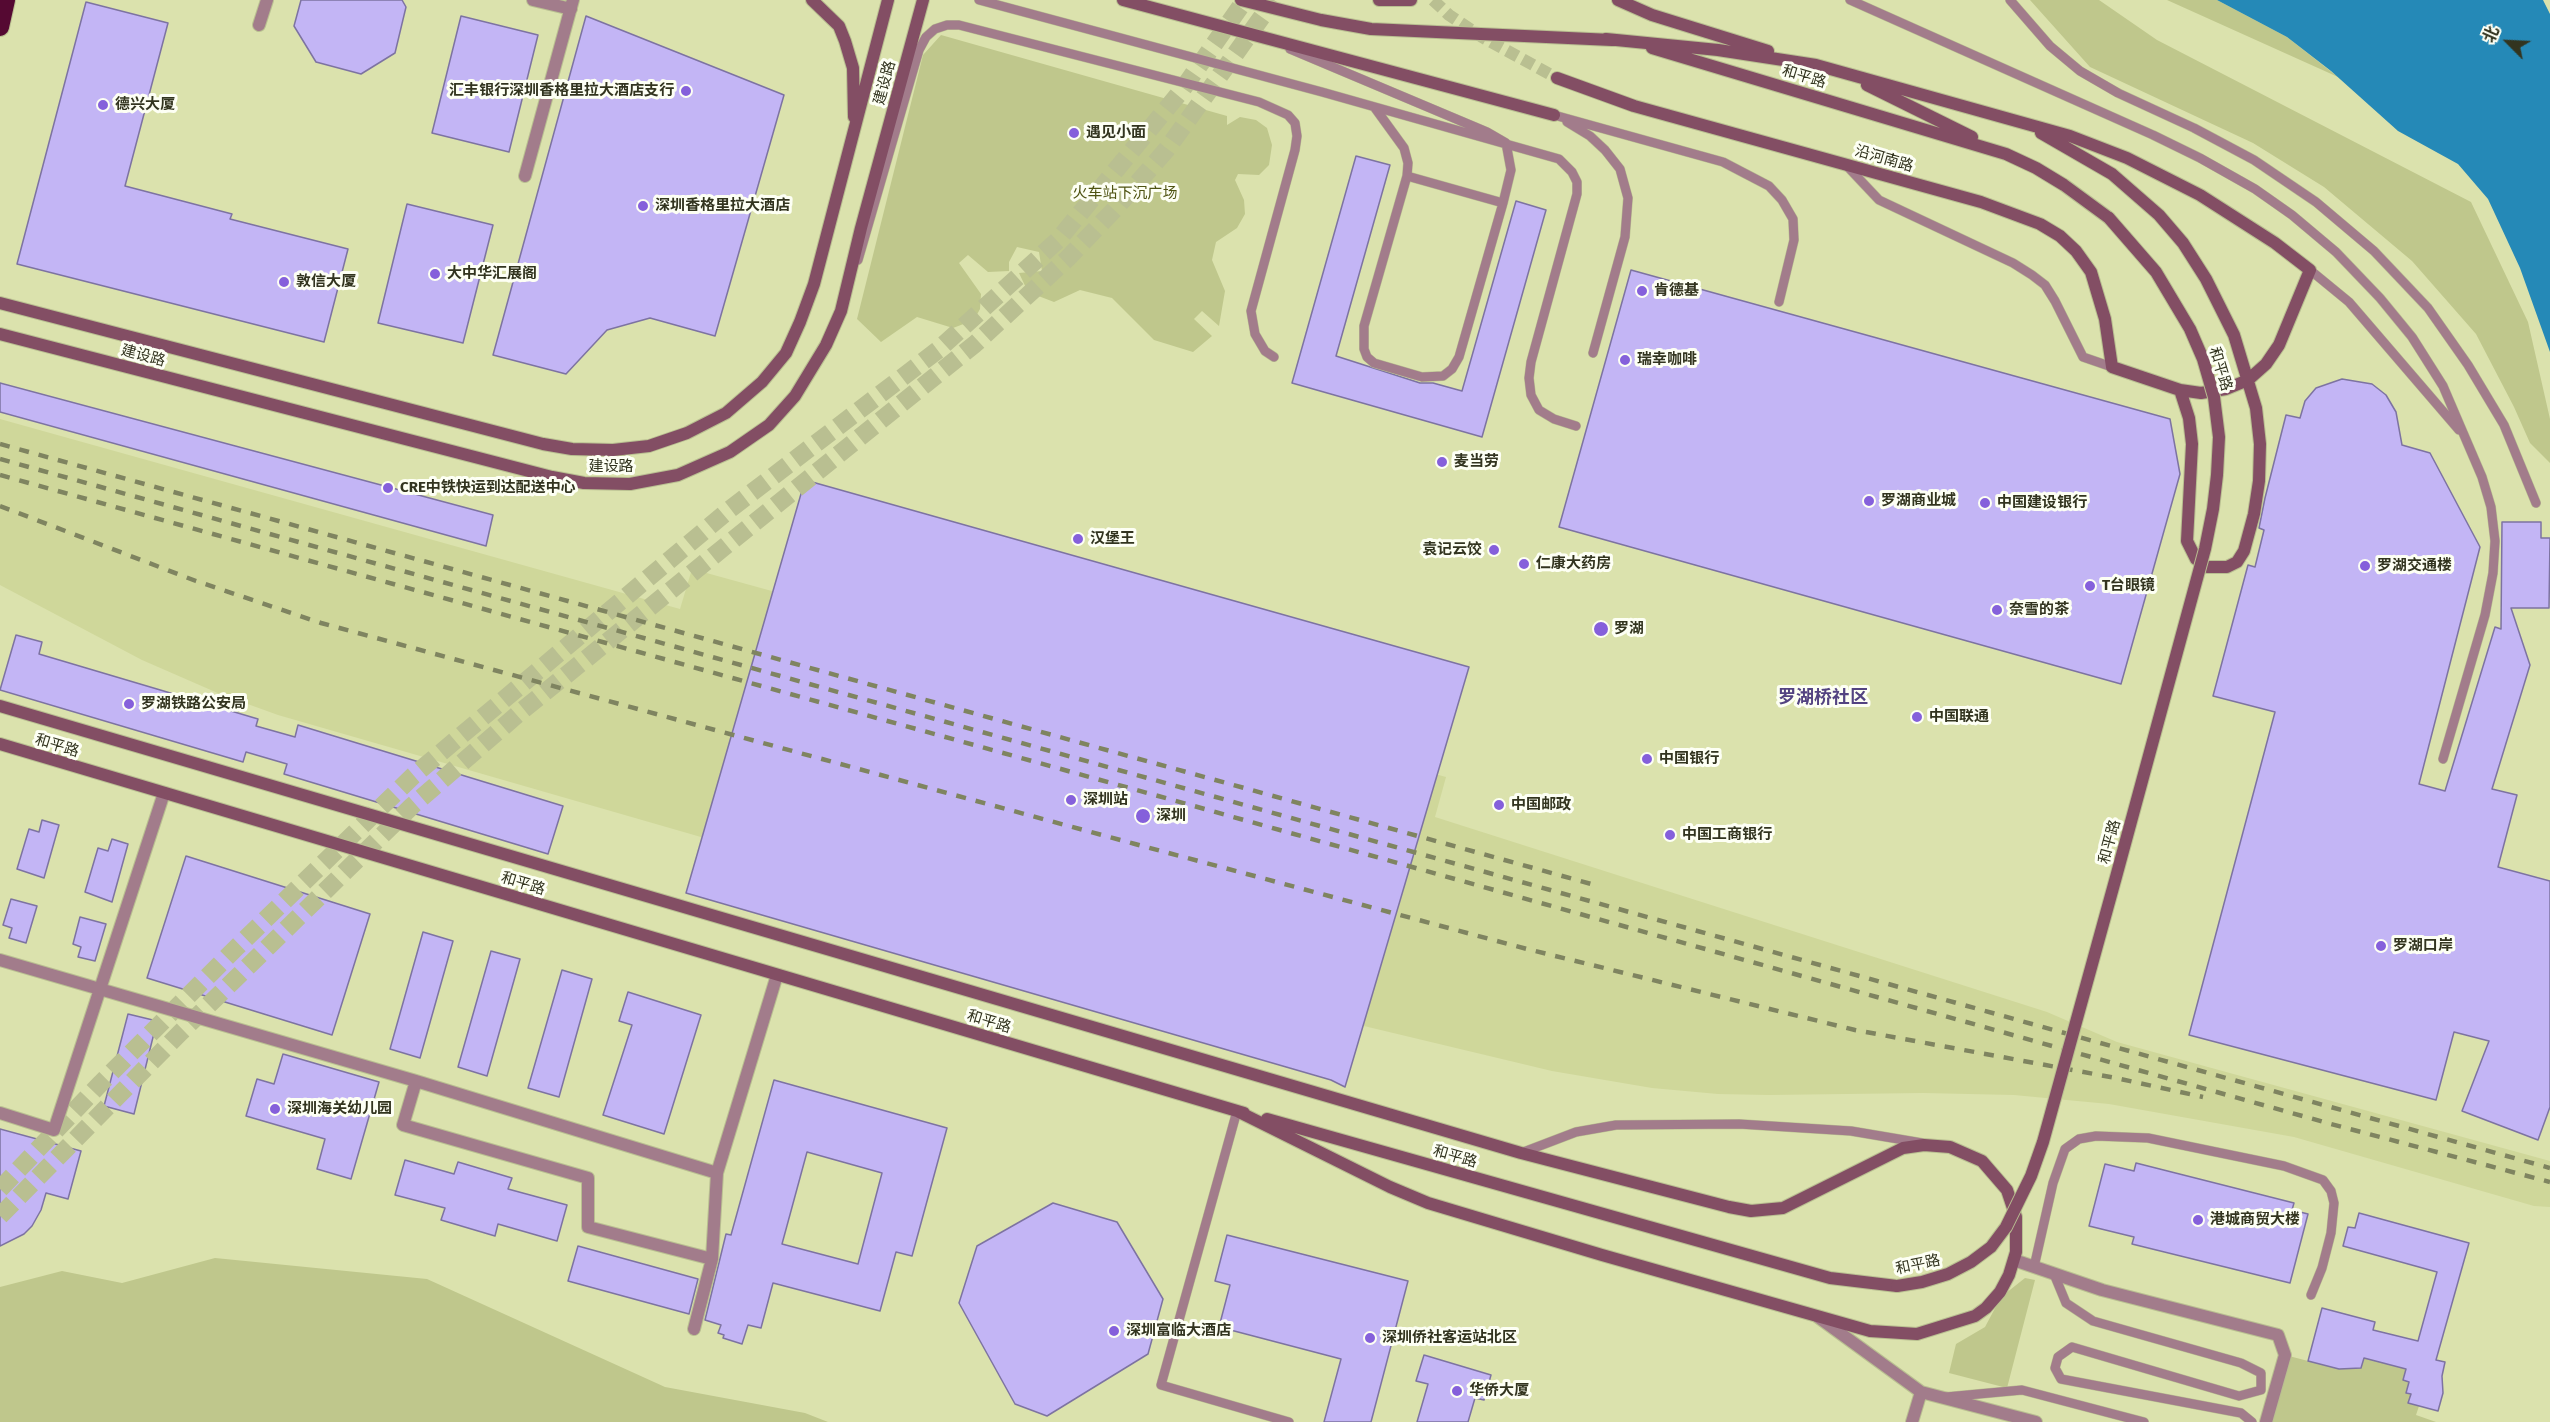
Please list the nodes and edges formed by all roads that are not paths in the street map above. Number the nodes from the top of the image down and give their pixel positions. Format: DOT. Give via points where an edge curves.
graph roads {
  1 [pos="6,0"];
  2 [pos="267,0"];
  3 [pos="533,0"];
  4 [pos="812,0"];
  5 [pos="888,0"];
  6 [pos="923,0"];
  7 [pos="979,0"];
  8 [pos="1123,0"];
  9 [pos="1241,0"];
  10 [pos="1379,0"];
  11 [pos="1411,0"];
  12 [pos="1618,0"];
  13 [pos="1850,0"];
  14 [pos="2010,0"];
  15 [pos="572,5"];
  16 [pos="259,25"];
  17 [pos="0,27"];
  18 [pos="1264,38"];
  19 [pos="1606,39"];
  20 [pos="1816,65"];
  21 [pos="1557,78"];
  22 [pos="1375,108"];
  23 [pos="1995,113"];
  24 [pos="1554,115"];
  25 [pos="854,132"];
  26 [pos="1506,143"];
  27 [pos="2006,154"];
  28 [pos="1844,164"];
  29 [pos="525,176"];
  30 [pos="1407,176"];
  31 [pos="1503,203"];
  32 [pos="2310,270"];
  33 [pos="1779,302"];
  34 [pos="0,303"];
  35 [pos="841,310"];
  36 [pos="0,334"];
  37 [pos="1593,353"];
  38 [pos="1274,357"];
  39 [pos="2112,367"];
  40 [pos="2248,380"];
  41 [pos="2180,390"];
  42 [pos="1576,426"];
  43 [pos="2467,440"];
  44 [pos="2536,503"];
  45 [pos="0,706"];
  46 [pos="0,744"];
  47 [pos="2443,759"];
  48 [pos="164,793"];
  49 [pos="0,960"];
  50 [pos="777,975"];
  51 [pos="100,989"];
  52 [pos="416,1081"];
  53 [pos="1237,1111"];
  54 [pos="0,1113"];
  55 [pos="1943,1146"];
  56 [pos="1521,1153"];
  57 [pos="717,1173"];
  58 [pos="712,1260"];
  59 [pos="2014,1260"];
  60 [pos="2034,1267"];
  61 [pos="2054,1274"];
  62 [pos="2311,1295"];
  63 [pos="1818,1317"];
  64 [pos="694,1329"];
  65 [pos="1921,1392"];
  66 [pos="1941,1397"];
  67 [pos="1289,1422"];
  68 [pos="1912,1422"];
  69 [pos="2036,1422"];
  70 [pos="2144,1422"];
  71 [pos="2252,1422"];
  72 [pos="2266,1422"];
  1 -- 17 [label="highway"];
  2 -- 16 [label="street"];
  3 -- 15 [label="street"];
  4 -- 25 [label="main road" via="839,26 845,41 853,68"];
  5 -- 25 [label="main road, 建设路"];
  6 -- 35 [label="main road, 建设路"];
  7 -- 22 [label="lane"];
  8 -- 18 [label="main road"];
  9 -- 19 [label="main road, 和平路" via="1371,29"];
  10 -- 11 [label="main road"];
  12 -- 20 [label="main road" via="1690,28"];
  13 -- 43 [label="lane" via="2153,135 2283,208 2336,252 2412,337 2443,386"];
  14 -- 44 [label="lane" via="2050,46 2080,71 2254,160 2316,202 2374,251 2428,308 2468,365 2504,425"];
  15 -- 29 [label="street"];
  18 -- 24 [label="main road"];
  18 -- 26 [label="lane"];
  19 -- 20 [label="main road"];
  19 -- 27 [label="main road, 和平路" via="1688,57"];
  20 -- 23 [label="main road"];
  20 -- 27 [label="main road" via="1876,89"];
  21 -- 28 [label="main road, 沿河南路" via="1634,106"];
  22 -- 26 [label="lane"];
  22 -- 30 [label="lane" via="1404,148"];
  23 -- 32 [label="main road" via="2070,136 2137,163 2200,195"];
  23 -- 40 [label="main road" via="2091,160 2159,214 2206,279 2234,335"];
  24 -- 33 [label="lane" via="1723,162 1769,186 1793,219 1794,240"];
  24 -- 37 [label="lane" via="1590,136 1605,150 1620,168 1628,198 1625,237"];
  25 -- 34 [label="main road, 建设路" via="814,284 786,352 762,382 726,413 687,433 649,446 613,450 543,444"];
  26 -- 31 [label="lane" via="1511,170"];
  26 -- 42 [label="lane" via="1559,159 1577,182 1574,207 1529,378 1531,395 1539,410"];
  27 -- 53 [label="main road, 和平路, bridge" via="2064,185 2109,218 2156,272 2194,339 2214,397 2218,437 2217,475 2205,549 2043,1142 2006,1227 1991,1247 1948,1274 1922,1282 1897,1286 1830,1278"];
  28 -- 39 [label="lane" via="1879,200 2031,275 2055,301 2082,357"];
  28 -- 39 [label="main road, 沿河南路" via="2012,212 2060,236 2091,272 2105,319"];
  30 -- 31 [label="lane"];
  30 -- 31 [label="lane" via="1363,338 1367,357 1374,363 1422,377 1443,376 1459,357"];
  32 -- 40 [label="main road" via="2279,345"];
  32 -- 43 [label="lane" via="2357,311"];
  35 -- 36 [label="main road, 建设路" via="809,375 769,425 702,466 630,484 584,483 552,477"];
  35 -- 38 [label="lane" via="866,239 919,50 935,29 959,25 1259,102 1288,115 1295,123 1295,150 1251,311 1255,334 1265,351"];
  39 -- 41 [label="main road"];
  40 -- 41 [label="main road" via="2201,393"];
  40 -- 41 [label="main road" via="2260,444 2259,481 2247,543 2237,562 2227,567 2207,567 2191,553 2187,541 2192,444"];
  43 -- 47 [label="lane" via="2491,507 2493,573 2485,615"];
  45 -- 56 [label="main road, 和平路"];
  46 -- 48 [label="main road, 和平路"];
  48 -- 50 [label="main road, 和平路"];
  48 -- 51 [label="street"];
  49 -- 51 [label="street"];
  50 -- 53 [label="main road, 和平路"];
  50 -- 57 [label="street"];
  51 -- 52 [label="street"];
  51 -- 54 [label="street" via="54,1130"];
  52 -- 57 [label="street"];
  52 -- 58 [label="street" via="403,1125 588,1178 588,1227"];
  53 -- 63 [label="main road, 和平路" via="1428,1203"];
  53 -- 67 [label="lane" via="1161,1385"];
  55 -- 56 [label="lane" via="1851,1131 1739,1124 1616,1125 1576,1132"];
  55 -- 56 [label="main road, 和平路" via="1903,1148 1792,1204 1764,1211 1729,1207"];
  55 -- 59 [label="main road, 和平路" via="1982,1161 2007,1190 2017,1226"];
  57 -- 58 [label="street"];
  58 -- 64 [label="street"];
  59 -- 60 [label="street"];
  59 -- 63 [label="main road, 和平路" via="1996,1298 1981,1313 1925,1333 1870,1331"];
  60 -- 61 [label="street"];
  60 -- 62 [label="lane" via="2065,1149 2079,1139 2096,1136 2148,1138 2284,1166 2323,1180 2334,1203 2331,1233"];
  61 -- 71 [label="lane" via="2066,1303 2093,1321 2241,1363 2261,1373 2260,1390 2239,1396 2072,1347 2058,1357 2055,1368 2061,1379 2241,1413"];
  61 -- 72 [label="street" via="2278,1335 2285,1355"];
  63 -- 65 [label="street"];
  65 -- 66 [label="street"];
  65 -- 68 [label="street"];
  66 -- 69 [label="street"];
  66 -- 70 [label="lane" via="2022,1390"];
}
